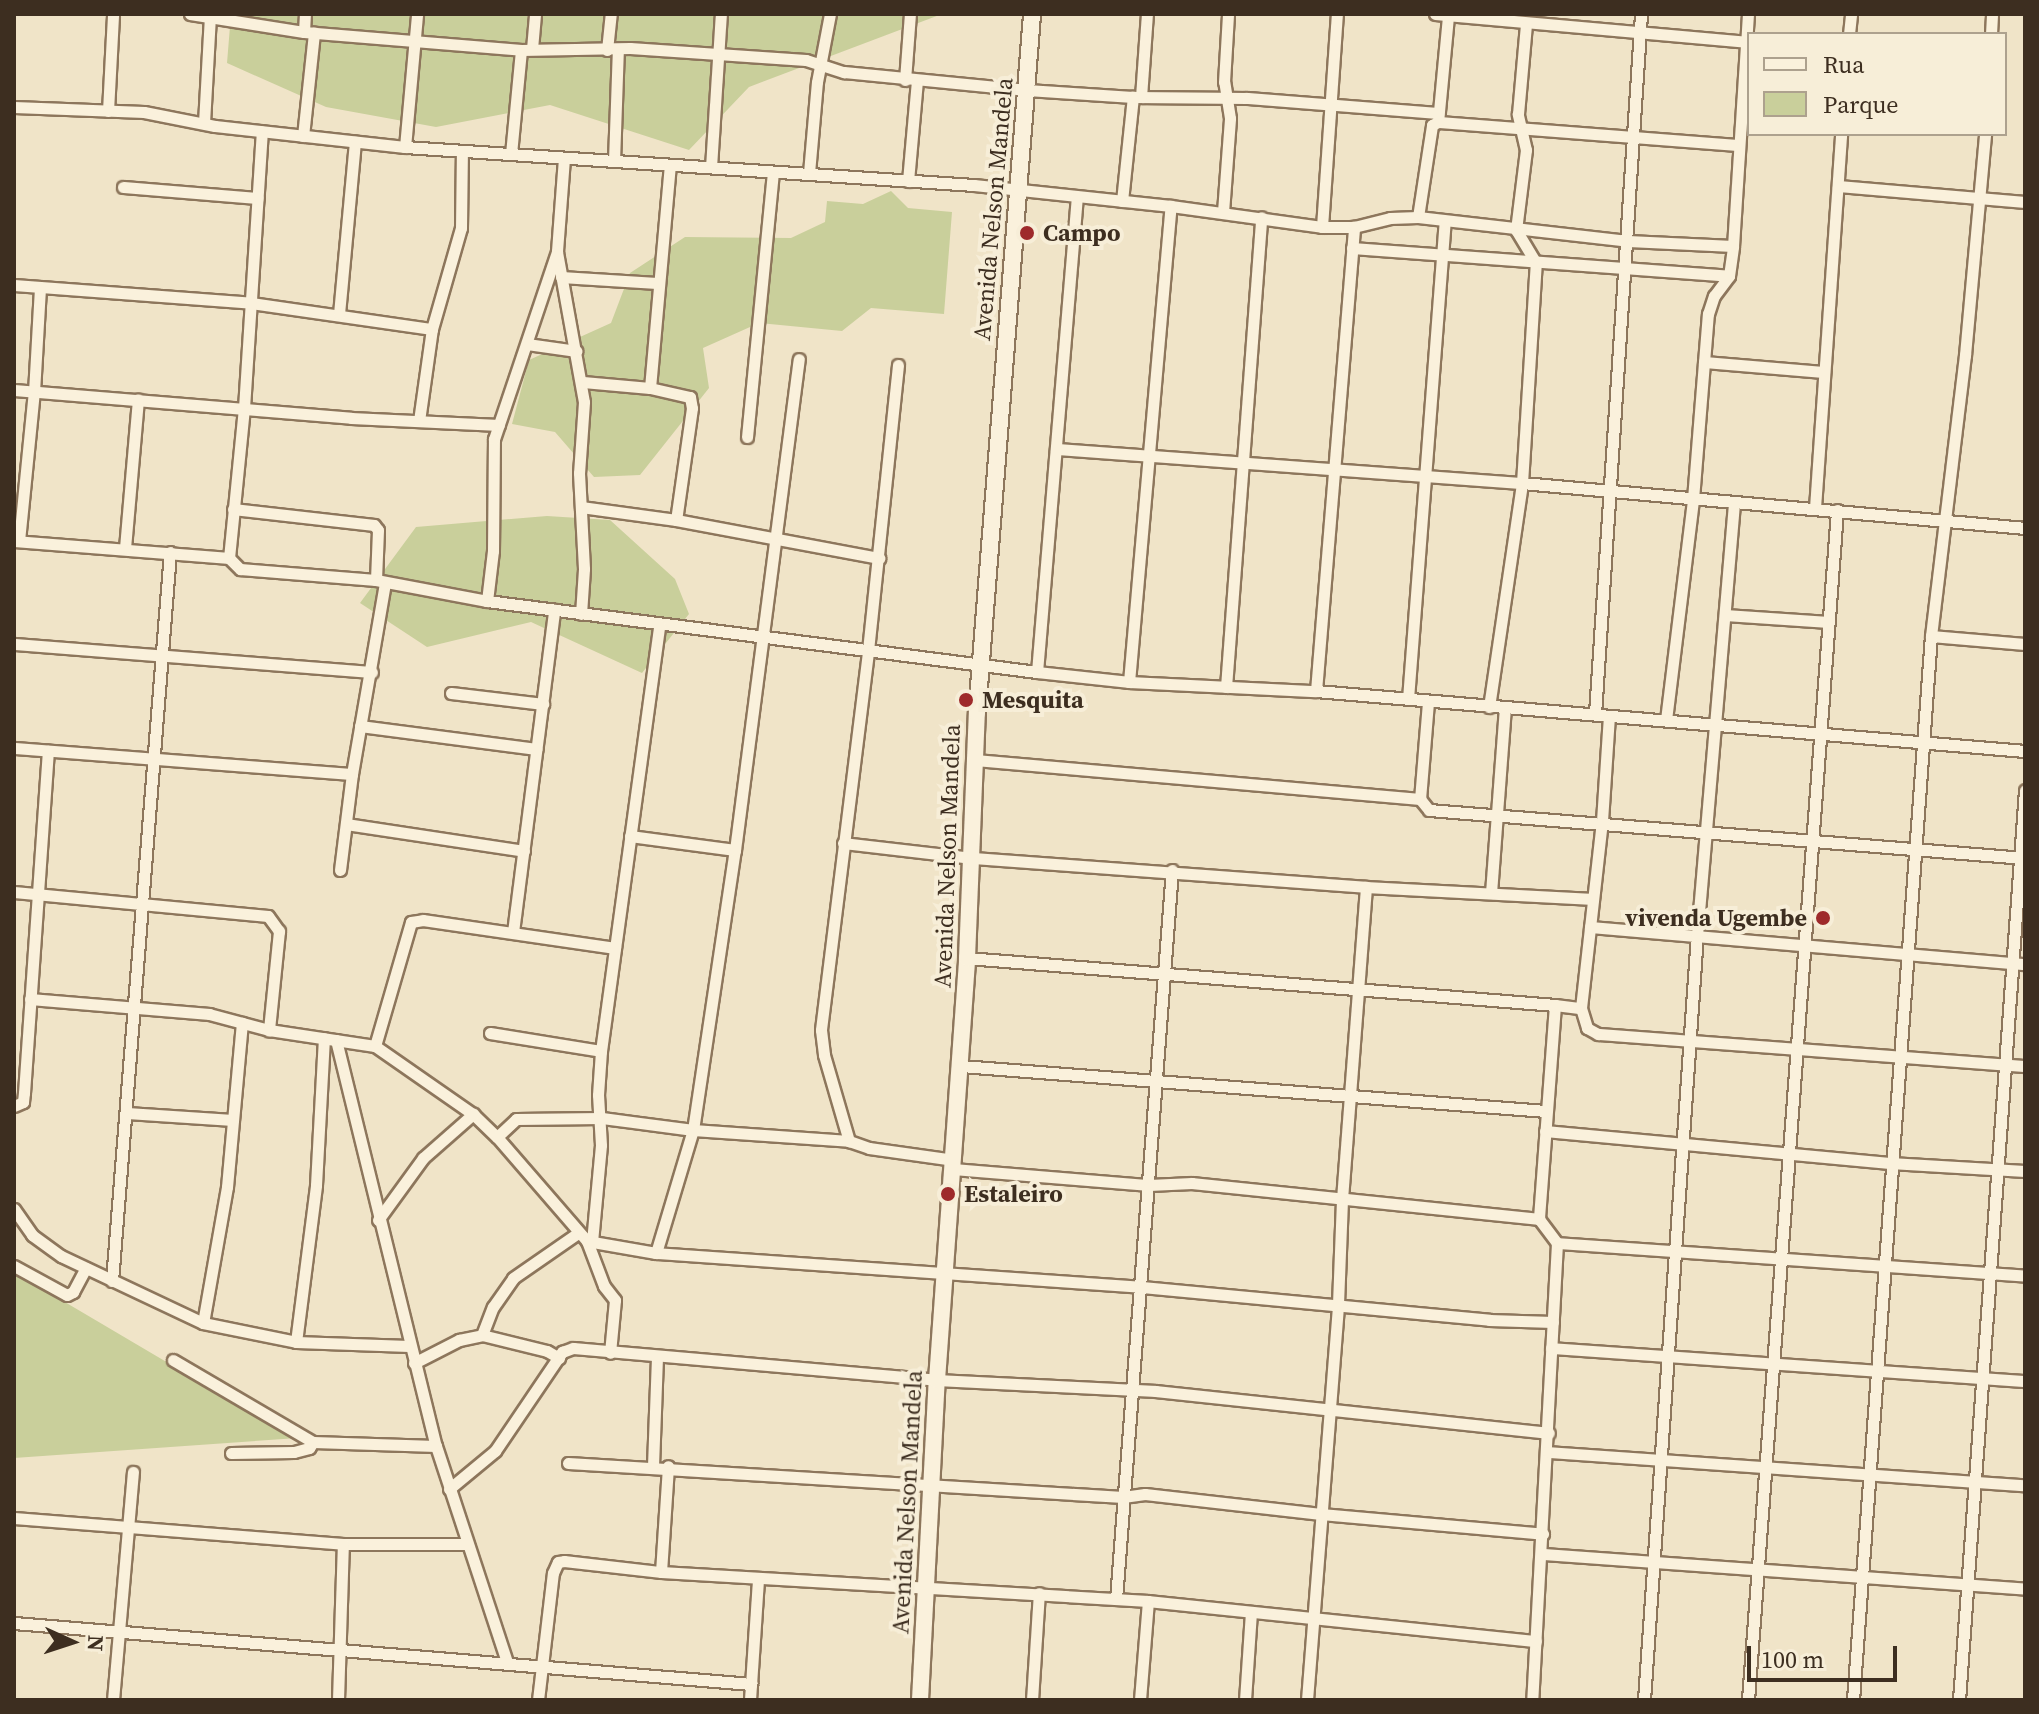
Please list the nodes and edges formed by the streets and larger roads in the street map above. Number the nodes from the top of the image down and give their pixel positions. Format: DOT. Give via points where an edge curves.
graph roads {
  1 [pos="113,14"];
  2 [pos="190,14"];
  3 [pos="305,14"];
  4 [pos="417,14"];
  5 [pos="535,14"];
  6 [pos="611,14"];
  7 [pos="721,14"];
  8 [pos="830,14"];
  9 [pos="910,14"];
  10 [pos="1032,14"];
  11 [pos="1147,14"];
  12 [pos="1228,14"];
  13 [pos="1337,14"];
  14 [pos="1641,14"];
  15 [pos="1748,14"];
  16 [pos="1440,15"];
  17 [pos="217,16"];
  18 [pos="1533,21"];
  19 [pos="309,32"];
  20 [pos="1640,32"];
  21 [pos="415,42"];
  22 [pos="1746,42"];
  23 [pos="526,49"];
  24 [pos="612,49"];
  25 [pos="719,52"];
  26 [pos="822,65"];
  27 [pos="911,80"];
  28 [pos="1027,90"];
  29 [pos="1225,96"];
  30 [pos="1137,97"];
  31 [pos="1332,104"];
  32 [pos="14,107"];
  33 [pos="108,111"];
  34 [pos="1438,117"];
  35 [pos="204,123"];
  36 [pos="1522,129"];
  37 [pos="262,132"];
  38 [pos="303,136"];
  39 [pos="1841,136"];
  40 [pos="1985,136"];
  41 [pos="1632,137"];
  42 [pos="355,142"];
  43 [pos="1738,145"];
  44 [pos="405,147"];
  45 [pos="462,151"];
  46 [pos="511,154"];
  47 [pos="564,158"];
  48 [pos="614,161"];
  49 [pos="670,165"];
  50 [pos="711,167"];
  51 [pos="773,172"];
  52 [pos="809,173"];
  53 [pos="908,181"];
  54 [pos="1838,186"];
  55 [pos="123,187"];
  56 [pos="1019,190"];
  57 [pos="1077,197"];
  58 [pos="258,198"];
  59 [pos="1982,198"];
  60 [pos="1122,201"];
  61 [pos="2025,202"];
  62 [pos="1171,206"];
  63 [pos="1223,212"];
  64 [pos="1261,217"];
  65 [pos="1418,217"];
  66 [pos="1445,223"];
  67 [pos="1322,227"];
  68 [pos="1354,227"];
  69 [pos="1516,230"];
  70 [pos="1628,241"];
  71 [pos="1733,246"];
  72 [pos="1352,248"];
  73 [pos="557,252"];
  74 [pos="1442,252"];
  75 [pos="1536,263"];
  76 [pos="1626,270"];
  77 [pos="1729,276"];
  78 [pos="564,277"];
  79 [pos="548,279"];
  80 [pos="657,283"];
  81 [pos="14,285"];
  82 [pos="40,287"];
  83 [pos="251,303"];
  84 [pos="339,314"];
  85 [pos="432,329"];
  86 [pos="527,344"];
  87 [pos="577,351"];
  88 [pos="799,359"];
  89 [pos="1704,362"];
  90 [pos="898,365"];
  91 [pos="1824,372"];
  92 [pos="583,382"];
  93 [pos="650,388"];
  94 [pos="14,390"];
  95 [pos="34,392"];
  96 [pos="138,400"];
  97 [pos="244,408"];
  98 [pos="419,421"];
  99 [pos="499,425"];
  100 [pos="747,437"];
  101 [pos="1056,449"];
  102 [pos="1147,454"];
  103 [pos="1242,462"];
  104 [pos="1333,470"];
  105 [pos="1426,478"];
  106 [pos="1522,483"];
  107 [pos="1609,492"];
  108 [pos="1693,499"];
  109 [pos="1734,503"];
  110 [pos="581,507"];
  111 [pos="1815,508"];
  112 [pos="233,509"];
  113 [pos="1837,510"];
  114 [pos="676,520"];
  115 [pos="1943,520"];
  116 [pos="2025,528"];
  117 [pos="777,538"];
  118 [pos="16,541"];
  119 [pos="125,548"];
  120 [pos="170,552"];
  121 [pos="229,558"];
  122 [pos="879,558"];
  123 [pos="381,582"];
  124 [pos="487,601"];
  125 [pos="554,610"];
  126 [pos="581,614"];
  127 [pos="1725,615"];
  128 [pos="1829,622"];
  129 [pos="659,625"];
  130 [pos="1931,636"];
  131 [pos="762,637"];
  132 [pos="14,644"];
  133 [pos="2025,644"];
  134 [pos="868,652"];
  135 [pos="162,656"];
  136 [pos="981,666"];
  137 [pos="372,672"];
  138 [pos="1037,672"];
  139 [pos="1129,682"];
  140 [pos="1226,687"];
  141 [pos="1316,691"];
  142 [pos="451,693"];
  143 [pos="1408,699"];
  144 [pos="1428,702"];
  145 [pos="543,704"];
  146 [pos="1489,707"];
  147 [pos="1505,708"];
  148 [pos="1595,714"];
  149 [pos="1609,716"];
  150 [pos="1666,720"];
  151 [pos="1715,725"];
  152 [pos="360,726"];
  153 [pos="1819,735"];
  154 [pos="1924,741"];
  155 [pos="14,748"];
  156 [pos="537,749"];
  157 [pos="48,751"];
  158 [pos="2025,751"];
  159 [pos="154,760"];
  160 [pos="975,760"];
  161 [pos="352,774"];
  162 [pos="2025,790"];
  163 [pos="1420,799"];
  164 [pos="1498,814"];
  165 [pos="1602,821"];
  166 [pos="346,824"];
  167 [pos="1705,830"];
  168 [pos="630,836"];
  169 [pos="1811,838"];
  170 [pos="843,843"];
  171 [pos="1916,846"];
  172 [pos="735,850"];
  173 [pos="524,851"];
  174 [pos="2023,857"];
  175 [pos="972,858"];
  176 [pos="340,870"];
  177 [pos="1172,870"];
  178 [pos="1366,887"];
  179 [pos="14,892"];
  180 [pos="37,893"];
  181 [pos="1491,893"];
  182 [pos="1593,899"];
  183 [pos="142,907"];
  184 [pos="1590,927"];
  185 [pos="513,932"];
  186 [pos="1697,935"];
  187 [pos="1804,944"];
  188 [pos="615,948"];
  189 [pos="1909,951"];
  190 [pos="967,958"];
  191 [pos="2020,963"];
  192 [pos="1164,975"];
  193 [pos="1358,989"];
  194 [pos="30,999"];
  195 [pos="1555,1005"];
  196 [pos="1581,1008"];
  197 [pos="135,1009"];
  198 [pos="242,1023"];
  199 [pos="269,1030"];
  200 [pos="490,1033"];
  201 [pos="330,1039"];
  202 [pos="1689,1041"];
  203 [pos="375,1046"];
  204 [pos="1796,1049"];
  205 [pos="601,1051"];
  206 [pos="1899,1057"];
  207 [pos="2005,1064"];
  208 [pos="961,1066"];
  209 [pos="2025,1066"];
  210 [pos="1155,1079"];
  211 [pos="1350,1094"];
  212 [pos="14,1106"];
  213 [pos="1546,1111"];
  214 [pos="127,1113"];
  215 [pos="473,1114"];
  216 [pos="602,1118"];
  217 [pos="233,1120"];
  218 [pos="693,1130"];
  219 [pos="1545,1131"];
  220 [pos="497,1137"];
  221 [pos="849,1141"];
  222 [pos="1682,1145"];
  223 [pos="1788,1152"];
  224 [pos="1890,1163"];
  225 [pos="954,1165"];
  226 [pos="1997,1169"];
  227 [pos="2025,1171"];
  228 [pos="1149,1185"];
  229 [pos="1342,1199"];
  230 [pos="14,1209"];
  231 [pos="1539,1219"];
  232 [pos="378,1220"];
  233 [pos="586,1239"];
  234 [pos="1557,1243"];
  235 [pos="1675,1250"];
  236 [pos="656,1253"];
  237 [pos="1780,1257"];
  238 [pos="1883,1264"];
  239 [pos="14,1266"];
  240 [pos="86,1268"];
  241 [pos="1990,1273"];
  242 [pos="947,1274"];
  243 [pos="2025,1276"];
  244 [pos="112,1281"];
  245 [pos="1142,1287"];
  246 [pos="1338,1304"];
  247 [pos="1553,1322"];
  248 [pos="203,1323"];
  249 [pos="482,1335"];
  250 [pos="296,1342"];
  251 [pos="409,1346"];
  252 [pos="1551,1348"];
  253 [pos="610,1353"];
  254 [pos="1667,1353"];
  255 [pos="559,1358"];
  256 [pos="657,1358"];
  257 [pos="173,1360"];
  258 [pos="414,1363"];
  259 [pos="1776,1363"];
  260 [pos="1877,1369"];
  261 [pos="1982,1377"];
  262 [pos="937,1380"];
  263 [pos="2025,1381"];
  264 [pos="1133,1390"];
  265 [pos="1330,1411"];
  266 [pos="1549,1433"];
  267 [pos="313,1442"];
  268 [pos="436,1446"];
  269 [pos="1548,1452"];
  270 [pos="231,1453"];
  271 [pos="1660,1459"];
  272 [pos="568,1463"];
  273 [pos="653,1466"];
  274 [pos="668,1466"];
  275 [pos="1765,1467"];
  276 [pos="133,1472"];
  277 [pos="1870,1474"];
  278 [pos="1975,1481"];
  279 [pos="2025,1485"];
  280 [pos="933,1486"];
  281 [pos="449,1489"];
  282 [pos="1123,1497"];
  283 [pos="1321,1514"];
  284 [pos="14,1518"];
  285 [pos="129,1525"];
  286 [pos="1543,1534"];
  287 [pos="343,1544"];
  288 [pos="466,1544"];
  289 [pos="1542,1554"];
  290 [pos="1654,1563"];
  291 [pos="661,1572"];
  292 [pos="1758,1572"];
  293 [pos="758,1578"];
  294 [pos="1862,1578"];
  295 [pos="1967,1586"];
  296 [pos="927,1588"];
  297 [pos="2025,1589"];
  298 [pos="1039,1593"];
  299 [pos="1116,1599"];
  300 [pos="1148,1601"];
  301 [pos="1251,1612"];
  302 [pos="1313,1620"];
  303 [pos="14,1623"];
  304 [pos="119,1631"];
  305 [pos="1536,1641"];
  306 [pos="342,1650"];
  307 [pos="507,1662"];
  308 [pos="541,1665"];
  309 [pos="751,1684"];
  310 [pos="113,1700"];
  311 [pos="338,1700"];
  312 [pos="538,1700"];
  313 [pos="750,1700"];
  314 [pos="920,1700"];
  315 [pos="1032,1700"];
  316 [pos="1140,1700"];
  317 [pos="1245,1700"];
  318 [pos="1307,1700"];
  319 [pos="1532,1700"];
  320 [pos="1644,1700"];
  321 [pos="1748,1700"];
  322 [pos="1853,1700"];
  323 [pos="1959,1700"];
  1 -- 33 [label="street"];
  2 -- 17 [label="street"];
  3 -- 19 [label="street"];
  4 -- 21 [label="street"];
  5 -- 23 [label="street"];
  6 -- 24 [label="street"];
  7 -- 25 [label="street"];
  8 -- 26 [label="street"];
  9 -- 27 [label="street"];
  10 -- 28 [label="street, Avenida Nelson Mandela"];
  11 -- 30 [label="street"];
  12 -- 29 [label="street"];
  13 -- 31 [label="street"];
  14 -- 20 [label="street"];
  15 -- 22 [label="street"];
  16 -- 18 [label="street"];
  16 -- 34 [label="street"];
  17 -- 19 [label="street"];
  17 -- 35 [label="street"];
  18 -- 20 [label="street"];
  18 -- 36 [label="street" via="1518,114"];
  19 -- 21 [label="street"];
  19 -- 38 [label="street"];
  20 -- 22 [label="street"];
  20 -- 41 [label="street"];
  21 -- 23 [label="street"];
  21 -- 44 [label="street"];
  22 -- 43 [label="street"];
  23 -- 24 [label="street"];
  23 -- 46 [label="street"];
  24 -- 25 [label="street"];
  24 -- 48 [label="street"];
  25 -- 26 [label="street"];
  25 -- 50 [label="street"];
  26 -- 27 [label="street"];
  26 -- 52 [label="street"];
  27 -- 28 [label="street"];
  27 -- 53 [label="street"];
  28 -- 30 [label="street"];
  28 -- 56 [label="street, Avenida Nelson Mandela"];
  29 -- 30 [label="street"];
  29 -- 31 [label="street"];
  29 -- 63 [label="street" via="1230,118"];
  30 -- 60 [label="street"];
  31 -- 34 [label="street"];
  31 -- 67 [label="street"];
  32 -- 33 [label="street"];
  33 -- 35 [label="street"];
  34 -- 36 [label="street"];
  34 -- 65 [label="street" via="1432,125"];
  35 -- 37 [label="street"];
  36 -- 41 [label="street"];
  36 -- 69 [label="street" via="1526,150"];
  37 -- 38 [label="street"];
  37 -- 58 [label="street"];
  38 -- 42 [label="street"];
  39 -- 54 [label="street"];
  40 -- 59 [label="street"];
  41 -- 43 [label="street"];
  41 -- 70 [label="street"];
  42 -- 44 [label="street"];
  42 -- 84 [label="street"];
  43 -- 71 [label="street"];
  44 -- 45 [label="street"];
  45 -- 46 [label="street"];
  45 -- 85 [label="street" via="459,237"];
  46 -- 47 [label="street"];
  47 -- 48 [label="street"];
  47 -- 73 [label="street"];
  48 -- 49 [label="street"];
  49 -- 50 [label="street"];
  49 -- 80 [label="street"];
  50 -- 51 [label="street"];
  51 -- 52 [label="street"];
  51 -- 100 [label="street"];
  52 -- 53 [label="street"];
  53 -- 56 [label="street"];
  54 -- 59 [label="street"];
  54 -- 91 [label="street"];
  55 -- 58 [label="street"];
  56 -- 57 [label="street"];
  56 -- 136 [label="street, Avenida Nelson Mandela"];
  57 -- 60 [label="street"];
  57 -- 101 [label="street"];
  58 -- 83 [label="street"];
  59 -- 61 [label="street"];
  59 -- 115 [label="street"];
  60 -- 62 [label="street"];
  62 -- 63 [label="street"];
  62 -- 102 [label="street"];
  63 -- 64 [label="street"];
  64 -- 67 [label="street"];
  64 -- 103 [label="street"];
  65 -- 66 [label="street"];
  65 -- 68 [label="street"];
  66 -- 69 [label="street"];
  66 -- 74 [label="street"];
  67 -- 68 [label="street"];
  68 -- 72 [label="street"];
  69 -- 70 [label="street"];
  69 -- 75 [label="street"];
  70 -- 71 [label="street"];
  70 -- 76 [label="street"];
  71 -- 77 [label="street"];
  72 -- 74 [label="street"];
  72 -- 104 [label="street"];
  73 -- 78 [label="street"];
  73 -- 79 [label="street"];
  74 -- 75 [label="street"];
  74 -- 105 [label="street"];
  75 -- 76 [label="street"];
  75 -- 106 [label="street"];
  76 -- 77 [label="street"];
  76 -- 107 [label="street"];
  77 -- 89 [label="street" via="1708,314"];
  78 -- 79 [label="street"];
  78 -- 80 [label="street"];
  78 -- 87 [label="street"];
  79 -- 86 [label="street"];
  80 -- 93 [label="street"];
  81 -- 82 [label="street"];
  82 -- 83 [label="street"];
  82 -- 95 [label="street"];
  83 -- 84 [label="street"];
  83 -- 97 [label="street"];
  84 -- 85 [label="street"];
  85 -- 98 [label="street"];
  86 -- 87 [label="street"];
  86 -- 99 [label="street"];
  87 -- 92 [label="street"];
  88 -- 117 [label="street"];
  89 -- 91 [label="street"];
  89 -- 108 [label="street"];
  90 -- 122 [label="street"];
  91 -- 111 [label="street"];
  92 -- 93 [label="street"];
  92 -- 110 [label="street"];
  93 -- 114 [label="street" via="685,394 692,402"];
  94 -- 95 [label="street"];
  95 -- 96 [label="street"];
  95 -- 118 [label="street"];
  96 -- 97 [label="street"];
  96 -- 119 [label="street"];
  97 -- 98 [label="street"];
  97 -- 112 [label="street"];
  98 -- 99 [label="street"];
  99 -- 124 [label="street" via="492,461 493,551"];
  101 -- 102 [label="street"];
  101 -- 138 [label="street"];
  102 -- 103 [label="street"];
  102 -- 139 [label="street"];
  103 -- 104 [label="street"];
  103 -- 140 [label="street"];
  104 -- 105 [label="street"];
  104 -- 141 [label="street"];
  105 -- 106 [label="street"];
  105 -- 143 [label="street"];
  106 -- 107 [label="street"];
  106 -- 146 [label="street"];
  107 -- 108 [label="street"];
  107 -- 148 [label="street"];
  108 -- 109 [label="street"];
  108 -- 150 [label="street"];
  109 -- 111 [label="street"];
  109 -- 127 [label="street"];
  110 -- 114 [label="street"];
  110 -- 126 [label="street"];
  111 -- 113 [label="street"];
  112 -- 121 [label="street"];
  112 -- 123 [label="street" via="374,525"];
  113 -- 115 [label="street"];
  113 -- 128 [label="street"];
  114 -- 117 [label="street"];
  115 -- 116 [label="street"];
  115 -- 130 [label="street"];
  117 -- 122 [label="street"];
  117 -- 131 [label="street"];
  118 -- 119 [label="street"];
  119 -- 120 [label="street"];
  120 -- 121 [label="street"];
  120 -- 135 [label="street"];
  121 -- 123 [label="street" via="240,569"];
  122 -- 134 [label="street"];
  123 -- 124 [label="street"];
  123 -- 137 [label="street"];
  124 -- 125 [label="street"];
  125 -- 126 [label="street"];
  125 -- 145 [label="street"];
  126 -- 129 [label="street"];
  127 -- 128 [label="street"];
  127 -- 151 [label="street"];
  128 -- 153 [label="street"];
  129 -- 131 [label="street"];
  129 -- 168 [label="street"];
  130 -- 133 [label="street"];
  130 -- 154 [label="street"];
  131 -- 134 [label="street"];
  131 -- 172 [label="street"];
  132 -- 135 [label="street"];
  134 -- 136 [label="street"];
  134 -- 170 [label="street"];
  135 -- 137 [label="street"];
  135 -- 159 [label="street"];
  136 -- 138 [label="street"];
  136 -- 160 [label="street, Avenida Nelson Mandela"];
  137 -- 152 [label="street"];
  138 -- 139 [label="street"];
  139 -- 140 [label="street"];
  140 -- 141 [label="street"];
  141 -- 143 [label="street"];
  142 -- 145 [label="street"];
  143 -- 144 [label="street"];
  144 -- 146 [label="street"];
  144 -- 163 [label="street"];
  145 -- 156 [label="street"];
  146 -- 147 [label="street"];
  147 -- 148 [label="street"];
  147 -- 164 [label="street"];
  148 -- 149 [label="street"];
  149 -- 150 [label="street"];
  149 -- 165 [label="street"];
  150 -- 151 [label="street"];
  151 -- 153 [label="street"];
  151 -- 167 [label="street"];
  152 -- 156 [label="street"];
  152 -- 161 [label="street"];
  153 -- 154 [label="street"];
  153 -- 169 [label="street"];
  154 -- 158 [label="street"];
  154 -- 171 [label="street"];
  155 -- 157 [label="street"];
  156 -- 173 [label="street"];
  157 -- 159 [label="street"];
  157 -- 180 [label="street"];
  159 -- 161 [label="street"];
  159 -- 183 [label="street"];
  160 -- 163 [label="street"];
  160 -- 175 [label="street, Avenida Nelson Mandela"];
  161 -- 166 [label="street"];
  162 -- 174 [label="street"];
  163 -- 164 [label="street" via="1429,810"];
  164 -- 165 [label="street"];
  164 -- 181 [label="street"];
  165 -- 167 [label="street"];
  165 -- 182 [label="street"];
  166 -- 173 [label="street"];
  166 -- 176 [label="street"];
  167 -- 169 [label="street"];
  167 -- 186 [label="street"];
  168 -- 172 [label="street"];
  168 -- 188 [label="street"];
  169 -- 171 [label="street"];
  169 -- 187 [label="street"];
  170 -- 175 [label="street"];
  170 -- 221 [label="street" via="821,1030"];
  171 -- 174 [label="street"];
  171 -- 189 [label="street"];
  172 -- 218 [label="street"];
  173 -- 185 [label="street"];
  174 -- 191 [label="street"];
  175 -- 177 [label="street"];
  175 -- 190 [label="street, Avenida Nelson Mandela"];
  177 -- 178 [label="street"];
  177 -- 192 [label="street"];
  178 -- 181 [label="street"];
  178 -- 193 [label="street"];
  179 -- 180 [label="street"];
  180 -- 183 [label="street"];
  180 -- 194 [label="street"];
  181 -- 182 [label="street"];
  182 -- 184 [label="street"];
  183 -- 197 [label="street"];
  183 -- 199 [label="street" via="274,920 279,931"];
  184 -- 186 [label="street"];
  184 -- 196 [label="street"];
  185 -- 188 [label="street"];
  185 -- 203 [label="street" via="411,922"];
  186 -- 187 [label="street"];
  186 -- 202 [label="street"];
  187 -- 189 [label="street"];
  187 -- 204 [label="street"];
  188 -- 205 [label="street"];
  189 -- 191 [label="street"];
  189 -- 206 [label="street"];
  190 -- 192 [label="street"];
  190 -- 208 [label="street, Avenida Nelson Mandela"];
  191 -- 207 [label="street"];
  192 -- 193 [label="street"];
  192 -- 210 [label="street"];
  193 -- 195 [label="street"];
  193 -- 211 [label="street"];
  194 -- 197 [label="street"];
  194 -- 212 [label="street" via="23,1102"];
  195 -- 196 [label="street"];
  195 -- 213 [label="street"];
  196 -- 202 [label="street" via="1587,1028 1598,1034"];
  197 -- 198 [label="street" via="209,1014"];
  197 -- 214 [label="street"];
  198 -- 199 [label="street"];
  198 -- 217 [label="street"];
  199 -- 201 [label="street"];
  200 -- 205 [label="street"];
  201 -- 203 [label="street"];
  201 -- 232 [label="street"];
  201 -- 250 [label="street"];
  202 -- 204 [label="street"];
  202 -- 222 [label="street"];
  203 -- 215 [label="street"];
  204 -- 206 [label="street"];
  204 -- 223 [label="street"];
  205 -- 216 [label="street"];
  206 -- 207 [label="street"];
  206 -- 224 [label="street"];
  207 -- 209 [label="street"];
  207 -- 226 [label="street"];
  208 -- 210 [label="street"];
  208 -- 225 [label="street, Avenida Nelson Mandela"];
  210 -- 211 [label="street"];
  210 -- 228 [label="street"];
  211 -- 213 [label="street"];
  211 -- 229 [label="street"];
  213 -- 219 [label="street"];
  214 -- 217 [label="street"];
  214 -- 244 [label="street"];
  215 -- 220 [label="street"];
  215 -- 232 [label="street" via="430,1151"];
  216 -- 218 [label="street"];
  216 -- 220 [label="street" via="516,1119"];
  216 -- 233 [label="street"];
  217 -- 248 [label="street"];
  218 -- 221 [label="street"];
  218 -- 236 [label="street"];
  219 -- 222 [label="street"];
  219 -- 231 [label="street"];
  220 -- 233 [label="street"];
  221 -- 225 [label="street"];
  222 -- 223 [label="street"];
  222 -- 235 [label="street"];
  223 -- 224 [label="street"];
  223 -- 237 [label="street"];
  224 -- 226 [label="street"];
  224 -- 238 [label="street"];
  225 -- 228 [label="street"];
  225 -- 242 [label="street, Avenida Nelson Mandela"];
  226 -- 227 [label="street"];
  226 -- 241 [label="street"];
  228 -- 229 [label="street" via="1192,1183"];
  228 -- 245 [label="street"];
  229 -- 231 [label="street"];
  229 -- 246 [label="street"];
  230 -- 240 [label="street" via="39,1242"];
  231 -- 234 [label="street"];
  232 -- 251 [label="street"];
  233 -- 236 [label="street"];
  233 -- 249 [label="street" via="513,1278"];
  233 -- 253 [label="street" via="600,1278 615,1300"];
  234 -- 235 [label="street"];
  234 -- 247 [label="street"];
  235 -- 237 [label="street"];
  235 -- 254 [label="street"];
  236 -- 242 [label="street"];
  237 -- 238 [label="street"];
  237 -- 259 [label="street"];
  238 -- 241 [label="street"];
  238 -- 260 [label="street"];
  239 -- 240 [label="street" via="67,1295"];
  240 -- 244 [label="street"];
  241 -- 243 [label="street"];
  241 -- 261 [label="street"];
  242 -- 245 [label="street"];
  242 -- 262 [label="street, Avenida Nelson Mandela"];
  244 -- 248 [label="street"];
  245 -- 246 [label="street"];
  245 -- 264 [label="street"];
  246 -- 247 [label="street"];
  246 -- 265 [label="street"];
  247 -- 252 [label="street"];
  248 -- 250 [label="street"];
  249 -- 255 [label="street"];
  249 -- 258 [label="street" via="459,1340"];
  250 -- 251 [label="street"];
  251 -- 258 [label="street"];
  252 -- 254 [label="street"];
  252 -- 266 [label="street"];
  253 -- 255 [label="street" via="573,1348"];
  253 -- 256 [label="street"];
  254 -- 259 [label="street"];
  254 -- 271 [label="street"];
  255 -- 281 [label="street" via="495,1451"];
  256 -- 262 [label="street"];
  256 -- 273 [label="street"];
  257 -- 267 [label="street"];
  258 -- 268 [label="street"];
  259 -- 260 [label="street"];
  259 -- 275 [label="street"];
  260 -- 261 [label="street"];
  260 -- 277 [label="street"];
  261 -- 263 [label="street"];
  261 -- 278 [label="street"];
  262 -- 264 [label="street"];
  262 -- 280 [label="street, Avenida Nelson Mandela"];
  264 -- 265 [label="street"];
  264 -- 282 [label="street"];
  265 -- 266 [label="street"];
  265 -- 283 [label="street"];
  266 -- 269 [label="street"];
  267 -- 268 [label="street"];
  267 -- 270 [label="street" via="294,1452"];
  268 -- 281 [label="street"];
  269 -- 271 [label="street"];
  269 -- 286 [label="street"];
  271 -- 275 [label="street"];
  271 -- 290 [label="street"];
  272 -- 273 [label="street"];
  273 -- 274 [label="street"];
  274 -- 280 [label="street"];
  274 -- 291 [label="street"];
  275 -- 277 [label="street"];
  275 -- 292 [label="street"];
  276 -- 285 [label="street"];
  277 -- 278 [label="street"];
  277 -- 294 [label="street"];
  278 -- 279 [label="street"];
  278 -- 295 [label="street"];
  280 -- 282 [label="street"];
  280 -- 296 [label="street, Avenida Nelson Mandela"];
  281 -- 288 [label="street"];
  282 -- 283 [label="street" via="1172,1496"];
  282 -- 299 [label="street"];
  283 -- 286 [label="street"];
  283 -- 302 [label="street"];
  284 -- 285 [label="street"];
  285 -- 287 [label="street"];
  285 -- 304 [label="street"];
  286 -- 289 [label="street"];
  287 -- 288 [label="street"];
  287 -- 306 [label="street"];
  288 -- 307 [label="street"];
  289 -- 290 [label="street"];
  289 -- 305 [label="street"];
  290 -- 292 [label="street"];
  290 -- 320 [label="street"];
  291 -- 293 [label="street"];
  291 -- 308 [label="street" via="558,1562"];
  292 -- 294 [label="street"];
  292 -- 321 [label="street"];
  293 -- 296 [label="street"];
  293 -- 309 [label="street"];
  294 -- 295 [label="street"];
  294 -- 322 [label="street"];
  295 -- 297 [label="street"];
  295 -- 323 [label="street"];
  296 -- 298 [label="street"];
  296 -- 314 [label="street, Avenida Nelson Mandela"];
  298 -- 299 [label="street"];
  298 -- 315 [label="street"];
  299 -- 300 [label="street"];
  300 -- 301 [label="street"];
  300 -- 316 [label="street"];
  301 -- 302 [label="street"];
  301 -- 317 [label="street"];
  302 -- 305 [label="street"];
  302 -- 318 [label="street"];
  303 -- 304 [label="street"];
  304 -- 306 [label="street"];
  304 -- 310 [label="street"];
  305 -- 319 [label="street"];
  306 -- 307 [label="street"];
  306 -- 311 [label="street"];
  307 -- 308 [label="street"];
  308 -- 309 [label="street"];
  308 -- 312 [label="street"];
  309 -- 313 [label="street"];
}
